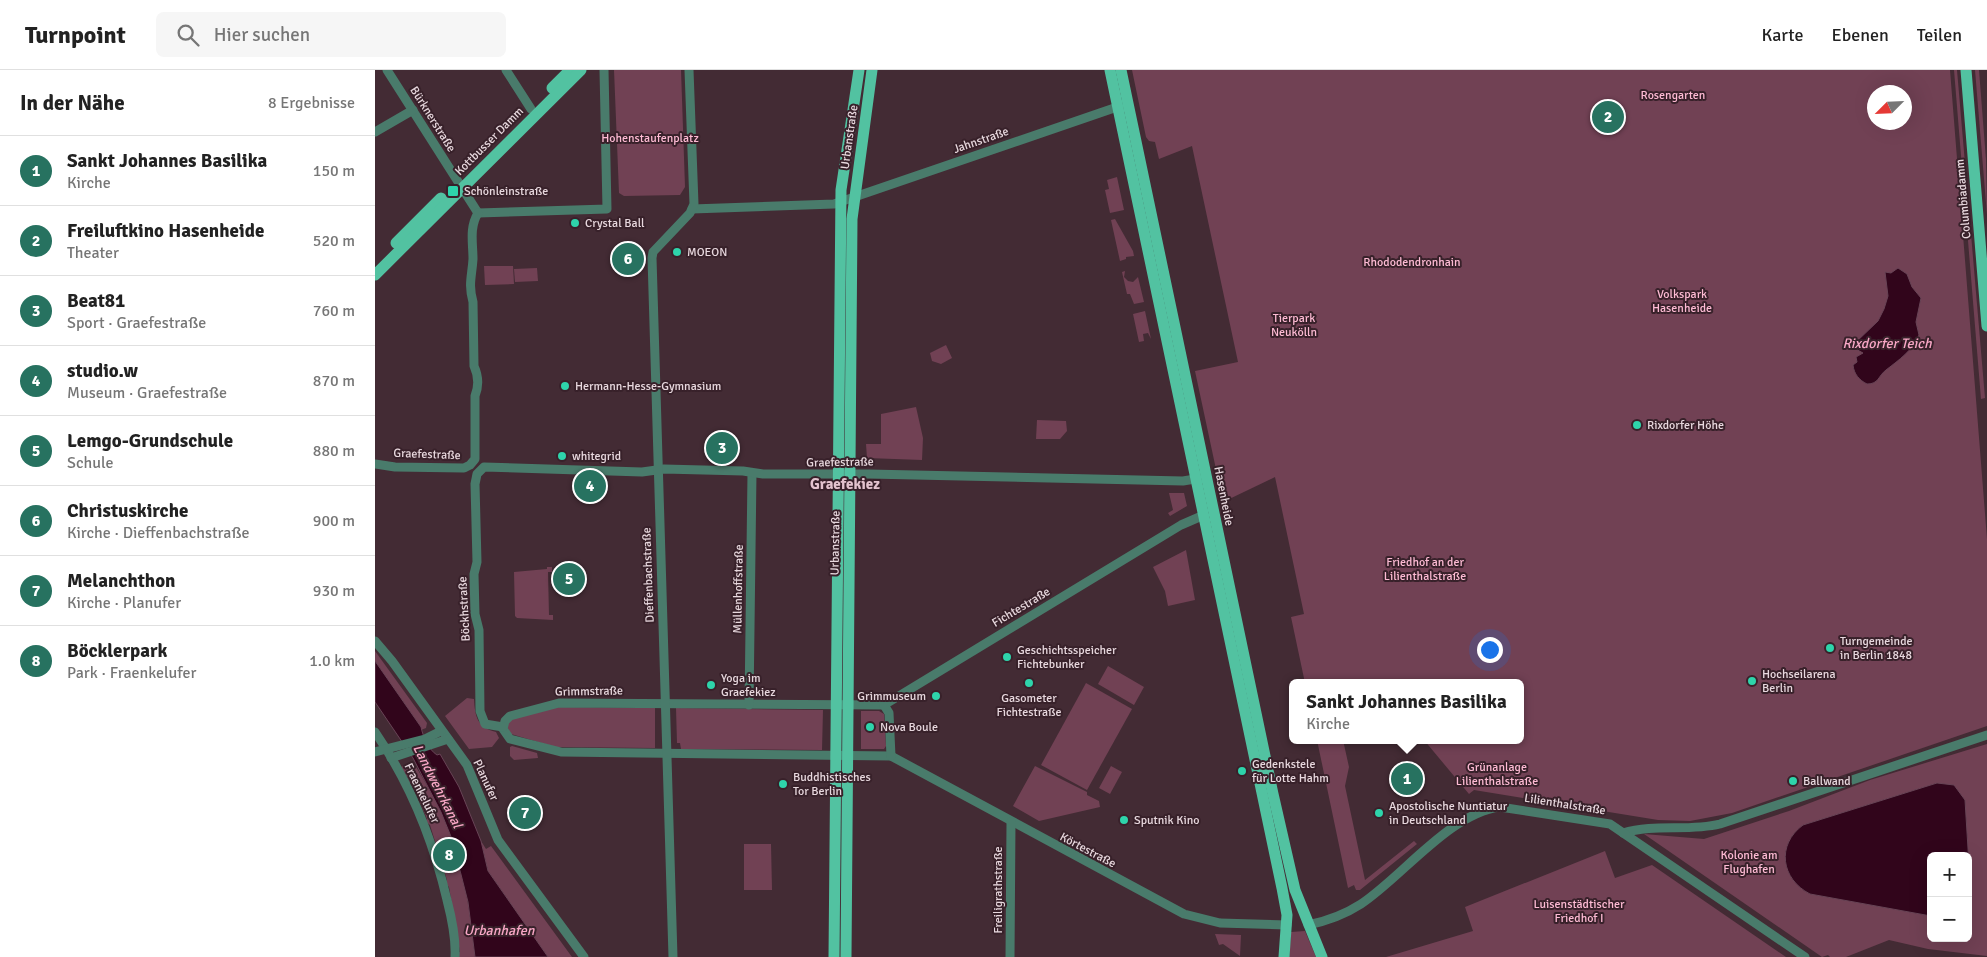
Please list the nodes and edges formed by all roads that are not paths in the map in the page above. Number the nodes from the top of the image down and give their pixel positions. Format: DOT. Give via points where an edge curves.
graph roads {
  1 [pos="387,70"];
  2 [pos="506,70"];
  3 [pos="570,70"];
  4 [pos="581,70"];
  5 [pos="604,70"];
  6 [pos="689,70"];
  7 [pos="859,70"];
  8 [pos="873,70"];
  9 [pos="1966,70"];
  10 [pos="1116,73"];
  11 [pos="1123,105"];
  12 [pos="531,109"];
  13 [pos="413,110"];
  14 [pos="375,132"];
  15 [pos="844,168"];
  16 [pos="858,170"];
  17 [pos="460,185"];
  18 [pos="854,198"];
  19 [pos="842,202"];
  20 [pos="692,209"];
  21 [pos="477,214"];
  22 [pos="375,264"];
  23 [pos="375,275"];
  24 [pos="1987,326"];
  25 [pos="375,464"];
  26 [pos="657,471"];
  27 [pos="752,473"];
  28 [pos="477,474"];
  29 [pos="845,475"];
  30 [pos="1201,478"];
  31 [pos="1204,515"];
  32 [pos="375,641"];
  33 [pos="665,704"];
  34 [pos="749,705"];
  35 [pos="842,705"];
  36 [pos="884,705"];
  37 [pos="503,727"];
  38 [pos="441,731"];
  39 [pos="375,732"];
  40 [pos="1987,735"];
  41 [pos="448,739"];
  42 [pos="427,742"];
  43 [pos="375,752"];
  44 [pos="667,753"];
  45 [pos="389,754"];
  46 [pos="842,754"];
  47 [pos="891,756"];
  48 [pos="1011,822"];
  49 [pos="1623,832"];
  50 [pos="1298,898"];
  51 [pos="1285,901"];
  52 [pos="1287,925"];
  53 [pos="1308,925"];
  54 [pos="455,957"];
  55 [pos="584,957"];
  56 [pos="673,957"];
  57 [pos="835,957"];
  58 [pos="846,957"];
  59 [pos="1010,957"];
  60 [pos="1284,957"];
  61 [pos="1323,957"];
  62 [pos="1805,957"];
  1 -- 13 [label="street, Bürknerstraße"];
  2 -- 12 [label="street"];
  3 -- 12 [label="main road, Kottbusser Damm"];
  4 -- 17 [label="main road, Kottbusser Damm"];
  5 -- 21 [label="street" via="607,209"];
  6 -- 20 [label="street"];
  7 -- 15 [label="main road, Urbanstraße"];
  8 -- 16 [label="main road, Urbanstraße"];
  9 -- 24 [label="main road, Columbiadamm"];
  10 -- 11 [label="main road, Hasenheide"];
  11 -- 18 [label="street, Jahnstraße"];
  11 -- 30 [label="main road, Hasenheide"];
  12 -- 17 [label="main road, Kottbusser Damm"];
  13 -- 14 [label="street"];
  13 -- 17 [label="street, Bürknerstraße"];
  15 -- 16 [label="main road"];
  15 -- 19 [label="main road, Urbanstraße"];
  16 -- 18 [label="main road, Urbanstraße"];
  17 -- 21 [label="street"];
  17 -- 22 [label="main road, Kottbusser Damm"];
  17 -- 23 [label="main road, Kottbusser Damm"];
  18 -- 19 [label="street, Jahnstraße"];
  18 -- 29 [label="main road, Urbanstraße"];
  19 -- 20 [label="street"];
  19 -- 29 [label="main road, Urbanstraße"];
  20 -- 26 [label="street, Dieffenbachstraße" via="653,252"];
  21 -- 25 [label="street, Graefestraße" via="472,225 473,261 469,271 478,388 475,396 475,459 465,468"];
  26 -- 27 [label="street, Graefestraße"];
  26 -- 28 [label="street, Graefestraße" via="487,466"];
  26 -- 33 [label="street, Dieffenbachstraße"];
  27 -- 29 [label="street, Graefestraße"];
  27 -- 34 [label="street, Müllenhoffstraße"];
  28 -- 37 [label="street, Böckhstraße" via="477,562 474,574 475,614 479,630 480,711 485,724"];
  29 -- 30 [label="street, Graefestraße"];
  29 -- 35 [label="main road, Urbanstraße"];
  30 -- 31 [label="main road, Hasenheide"];
  30 -- 50 [label="main road, Hasenheide"];
  31 -- 36 [label="street, Fichtestraße" via="1181,525"];
  31 -- 51 [label="main road, Hasenheide"];
  32 -- 38 [label="street, Planufer"];
  33 -- 34 [label="street, Grimmstraße"];
  33 -- 37 [label="street, Grimmstraße" via="553,703 510,716"];
  33 -- 44 [label="street, Dieffenbachstraße"];
  34 -- 35 [label="street, Grimmstraße"];
  35 -- 36 [label="street"];
  35 -- 46 [label="main road, Urbanstraße"];
  36 -- 47 [label="street" via="889,713"];
  37 -- 44 [label="street" via="510,739 552,752"];
  38 -- 41 [label="street, Planufer"];
  38 -- 42 [label="street"];
  39 -- 45 [label="street, Fraenkelufer"];
  40 -- 49 [label="street" via="1720,824 1695,829 1637,828"];
  41 -- 42 [label="street"];
  41 -- 55 [label="street, Planufer" via="471,774 498,840"];
  42 -- 45 [label="street"];
  43 -- 45 [label="street"];
  44 -- 46 [label="street"];
  44 -- 56 [label="street, Dieffenbachstraße"];
  45 -- 54 [label="street, Fraenkelufer" via="411,794 433,848 455,937"];
  46 -- 47 [label="street, Körtestraße"];
  46 -- 57 [label="main road, Urbanstraße"];
  46 -- 58 [label="main road, Urbanstraße"];
  47 -- 48 [label="street, Körtestraße"];
  48 -- 52 [label="street, Körtestraße" via="1191,917 1219,923"];
  48 -- 59 [label="street, Freiligrathstraße"];
  49 -- 53 [label="street, Lilienthalstraße" via="1610,824 1512,808 1489,808 1451,830 1360,904 1331,919"];
  49 -- 62 [label="street, Lilienthalstraße"];
  50 -- 51 [label="main road"];
  50 -- 53 [label="main road, Hasenheide"];
  51 -- 52 [label="main road, Hasenheide"];
  52 -- 53 [label="main road"];
  52 -- 60 [label="main road, Hasenheide"];
  53 -- 61 [label="main road, Hasenheide"];
}
